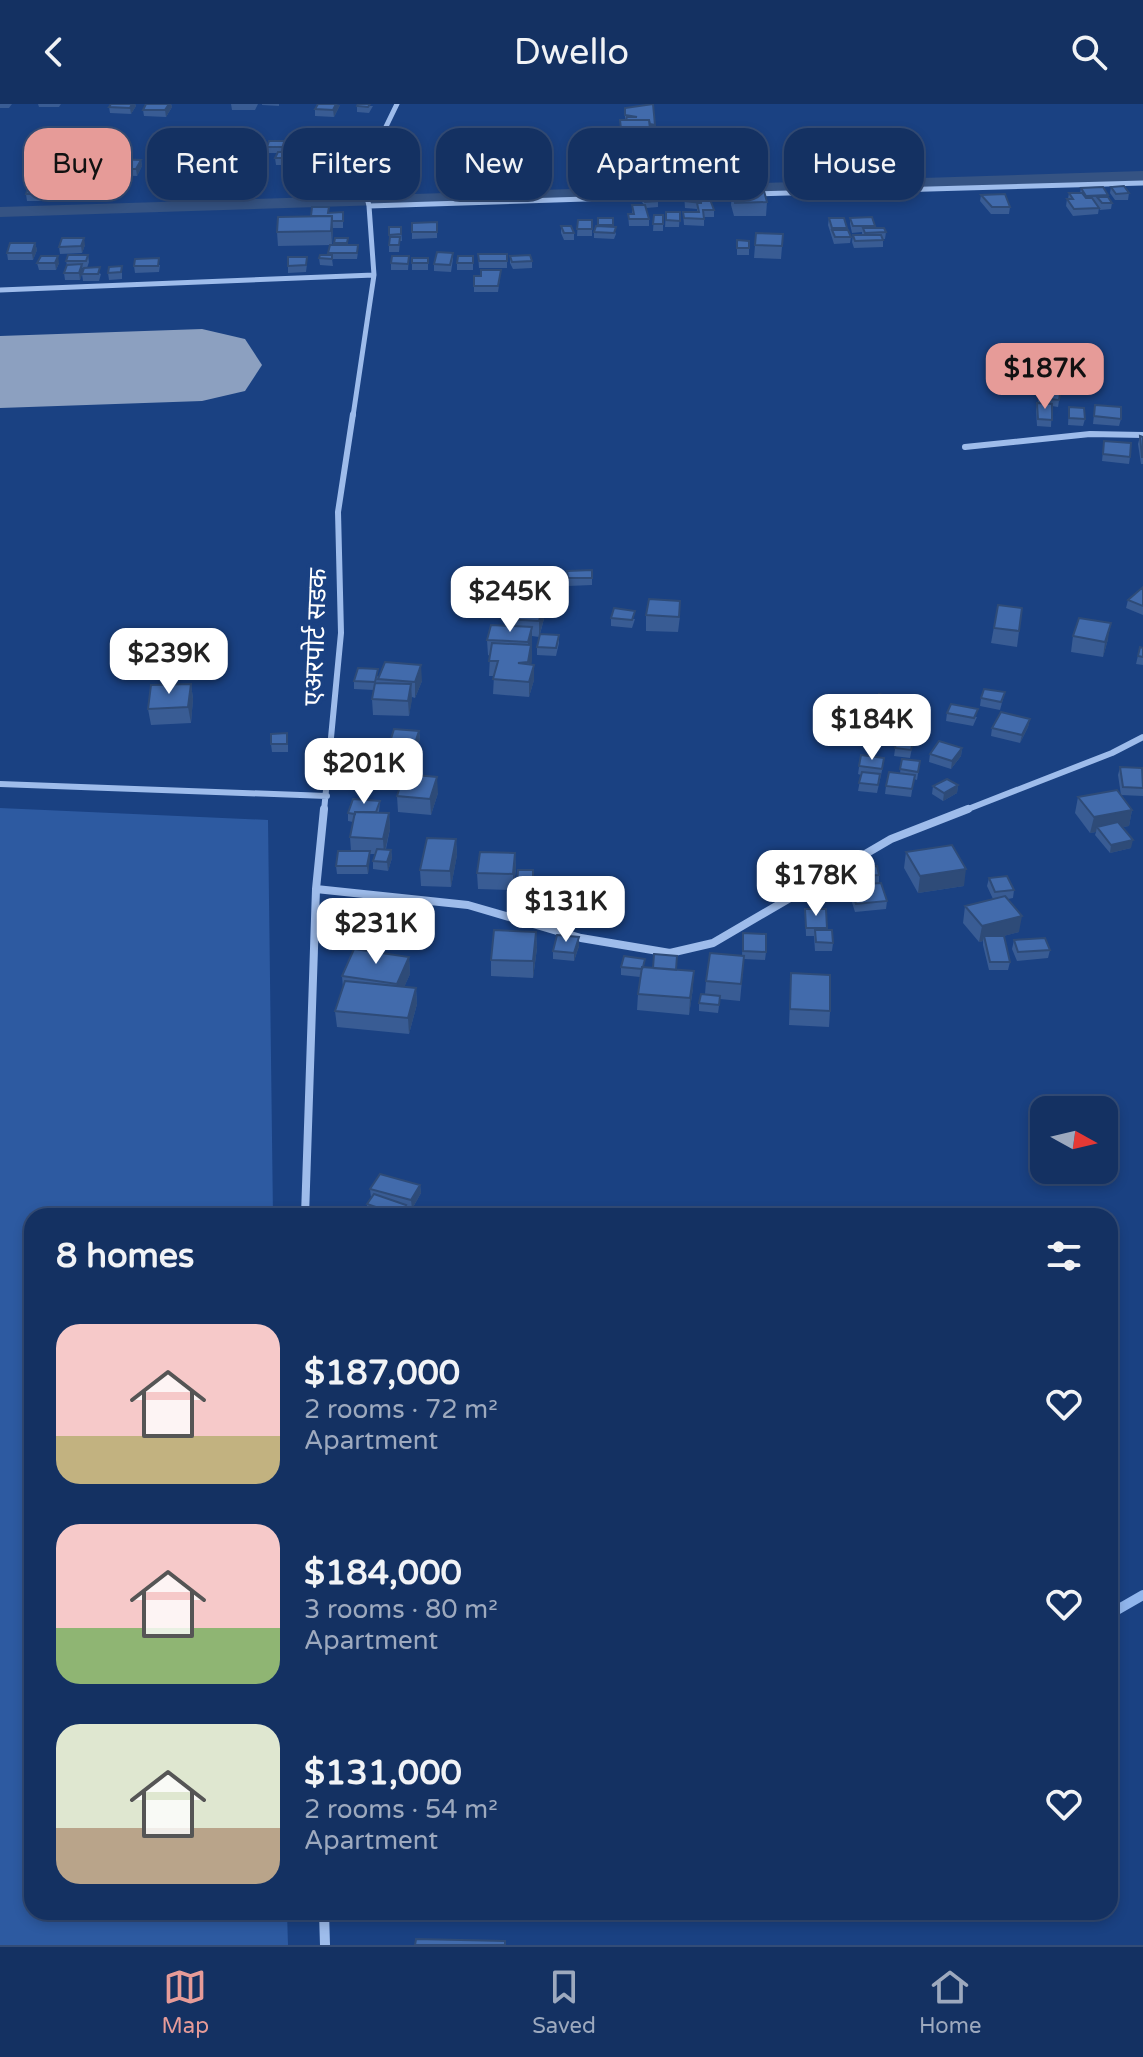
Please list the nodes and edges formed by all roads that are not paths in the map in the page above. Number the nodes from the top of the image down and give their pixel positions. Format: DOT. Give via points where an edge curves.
graph roads {
  1 [pos="397,104"];
  2 [pos="1143,183"];
  3 [pos="369,205"];
  4 [pos="374,275"];
  5 [pos="0,290"];
  6 [pos="1143,435"];
  7 [pos="965,447"];
  8 [pos="1143,737"];
  9 [pos="0,784"];
  10 [pos="327,796"];
  11 [pos="316,889"];
  12 [pos="305,1208"];
  13 [pos="324,1920"];
  14 [pos="325,1945"];
  1 -- 3 [label="street, एअरपोर्ट सडक" via="362,176"];
  2 -- 3 [label="street"];
  3 -- 4 [label="street, एअरपोर्ट सडक"];
  4 -- 5 [label="street"];
  4 -- 10 [label="street, एअरपोर्ट सडक" via="338,512 341,633"];
  6 -- 7 [label="street" via="1090,434"];
  8 -- 11 [label="street" via="891,839 713,943 670,953 581,938 468,905"];
  9 -- 10 [label="street"];
  10 -- 11 [label="street, एअरपोर्ट सडक"];
  11 -- 12 [label="street, एअरपोर्ट सडक"];
  13 -- 14 [label="street"];
}
